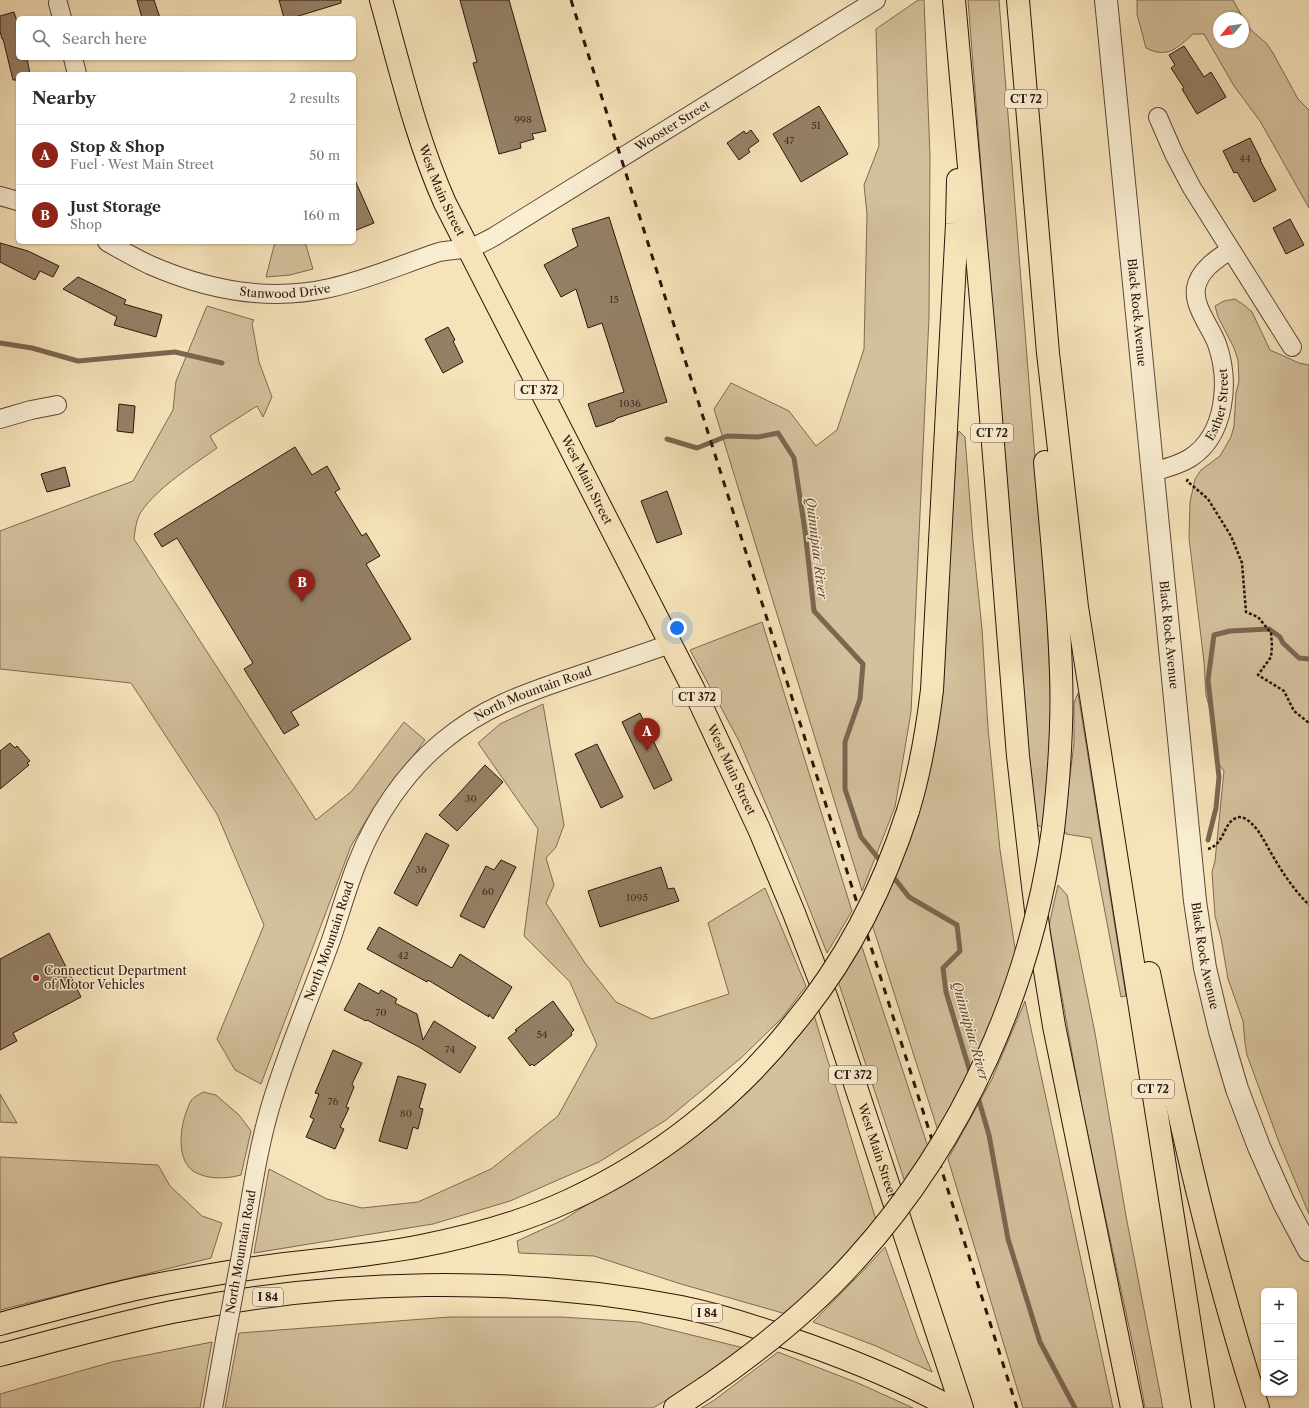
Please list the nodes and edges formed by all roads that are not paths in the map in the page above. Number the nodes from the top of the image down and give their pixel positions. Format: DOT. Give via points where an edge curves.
graph roads {
  1 [pos="381,0"];
  2 [pos="876,0"];
  3 [pos="954,0"];
  4 [pos="1018,0"];
  5 [pos="1106,0"];
  6 [pos="74,60"];
  7 [pos="959,63"];
  8 [pos="76,72"];
  9 [pos="1158,117"];
  10 [pos="0,196"];
  11 [pos="1034,198"];
  12 [pos="16,200"];
  13 [pos="111,244"];
  14 [pos="467,248"];
  15 [pos="1230,250"];
  16 [pos="1292,347"];
  17 [pos="57,405"];
  18 [pos="0,419"];
  19 [pos="1153,472"];
  20 [pos="670,644"];
  21 [pos="1103,771"];
  22 [pos="1309,1250"];
  23 [pos="0,1324"];
  24 [pos="0,1355"];
  25 [pos="213,1408"];
  26 [pos="675,1408"];
  27 [pos="952,1408"];
  28 [pos="962,1408"];
  29 [pos="1132,1408"];
  30 [pos="1203,1408"];
  31 [pos="1258,1408"];
  1 -- 14 [label="main road, West Main Street / CT 372" via="429,164"];
  2 -- 14 [label="street, Wooster Street" via="502,232"];
  3 -- 7 [label="main road, CT 72"];
  4 -- 11 [label="main road, CT 72"];
  5 -- 19 [label="street, Black Rock Avenue"];
  6 -- 8 [label="street"];
  7 -- 23 [label="main road, bridge" via="956,100 957,224 933,669 925,742 908,811 891,861 864,918 826,982 770,1052 708,1111 640,1161 570,1200 474,1234 421,1246 181,1280"];
  7 -- 29 [label="main road, CT 72" via="986,356 1018,756 1034,894 1054,1026"];
  9 -- 15 [label="street" via="1192,188"];
  10 -- 12 [label="street"];
  11 -- 21 [label="main road, CT 72" via="1048,353 1077,607"];
  11 -- 26 [label="main road, bridge" via="1030,236 1030,284 1061,672 1058,788 1049,856 1038,911 1015,988 980,1074 939,1148 913,1188 874,1239 817,1299 738,1366"];
  13 -- 14 [label="street, Stanwood Drive" via="149,264 197,282 220,289 267,294 329,289 439,252"];
  14 -- 20 [label="main road, West Main Street / CT 372"];
  15 -- 16 [label="street"];
  15 -- 19 [label="street, Esther Street" via="1203,272 1196,287 1197,301 1217,345 1223,367 1224,392 1220,416 1214,432 1204,446 1189,459"];
  17 -- 18 [label="street"];
  19 -- 22 [label="street, Black Rock Avenue" via="1195,902 1205,968 1237,1089 1284,1203"];
  20 -- 25 [label="street, North Mountain Road, bridge" via="519,696 488,710 442,741 404,781 371,831 298,1024 265,1128"];
  20 -- 28 [label="main road, West Main Street / CT 372" via="759,829 827,999"];
  21 -- 30 [label="main road, CT 72"];
  21 -- 31 [label="main road" via="1129,862 1164,1044 1199,1197"];
  24 -- 27 [label="main road, I 84" via="147,1317 269,1297 335,1290 416,1286 460,1285 541,1289 617,1297 682,1308 756,1327 866,1367"];
}
